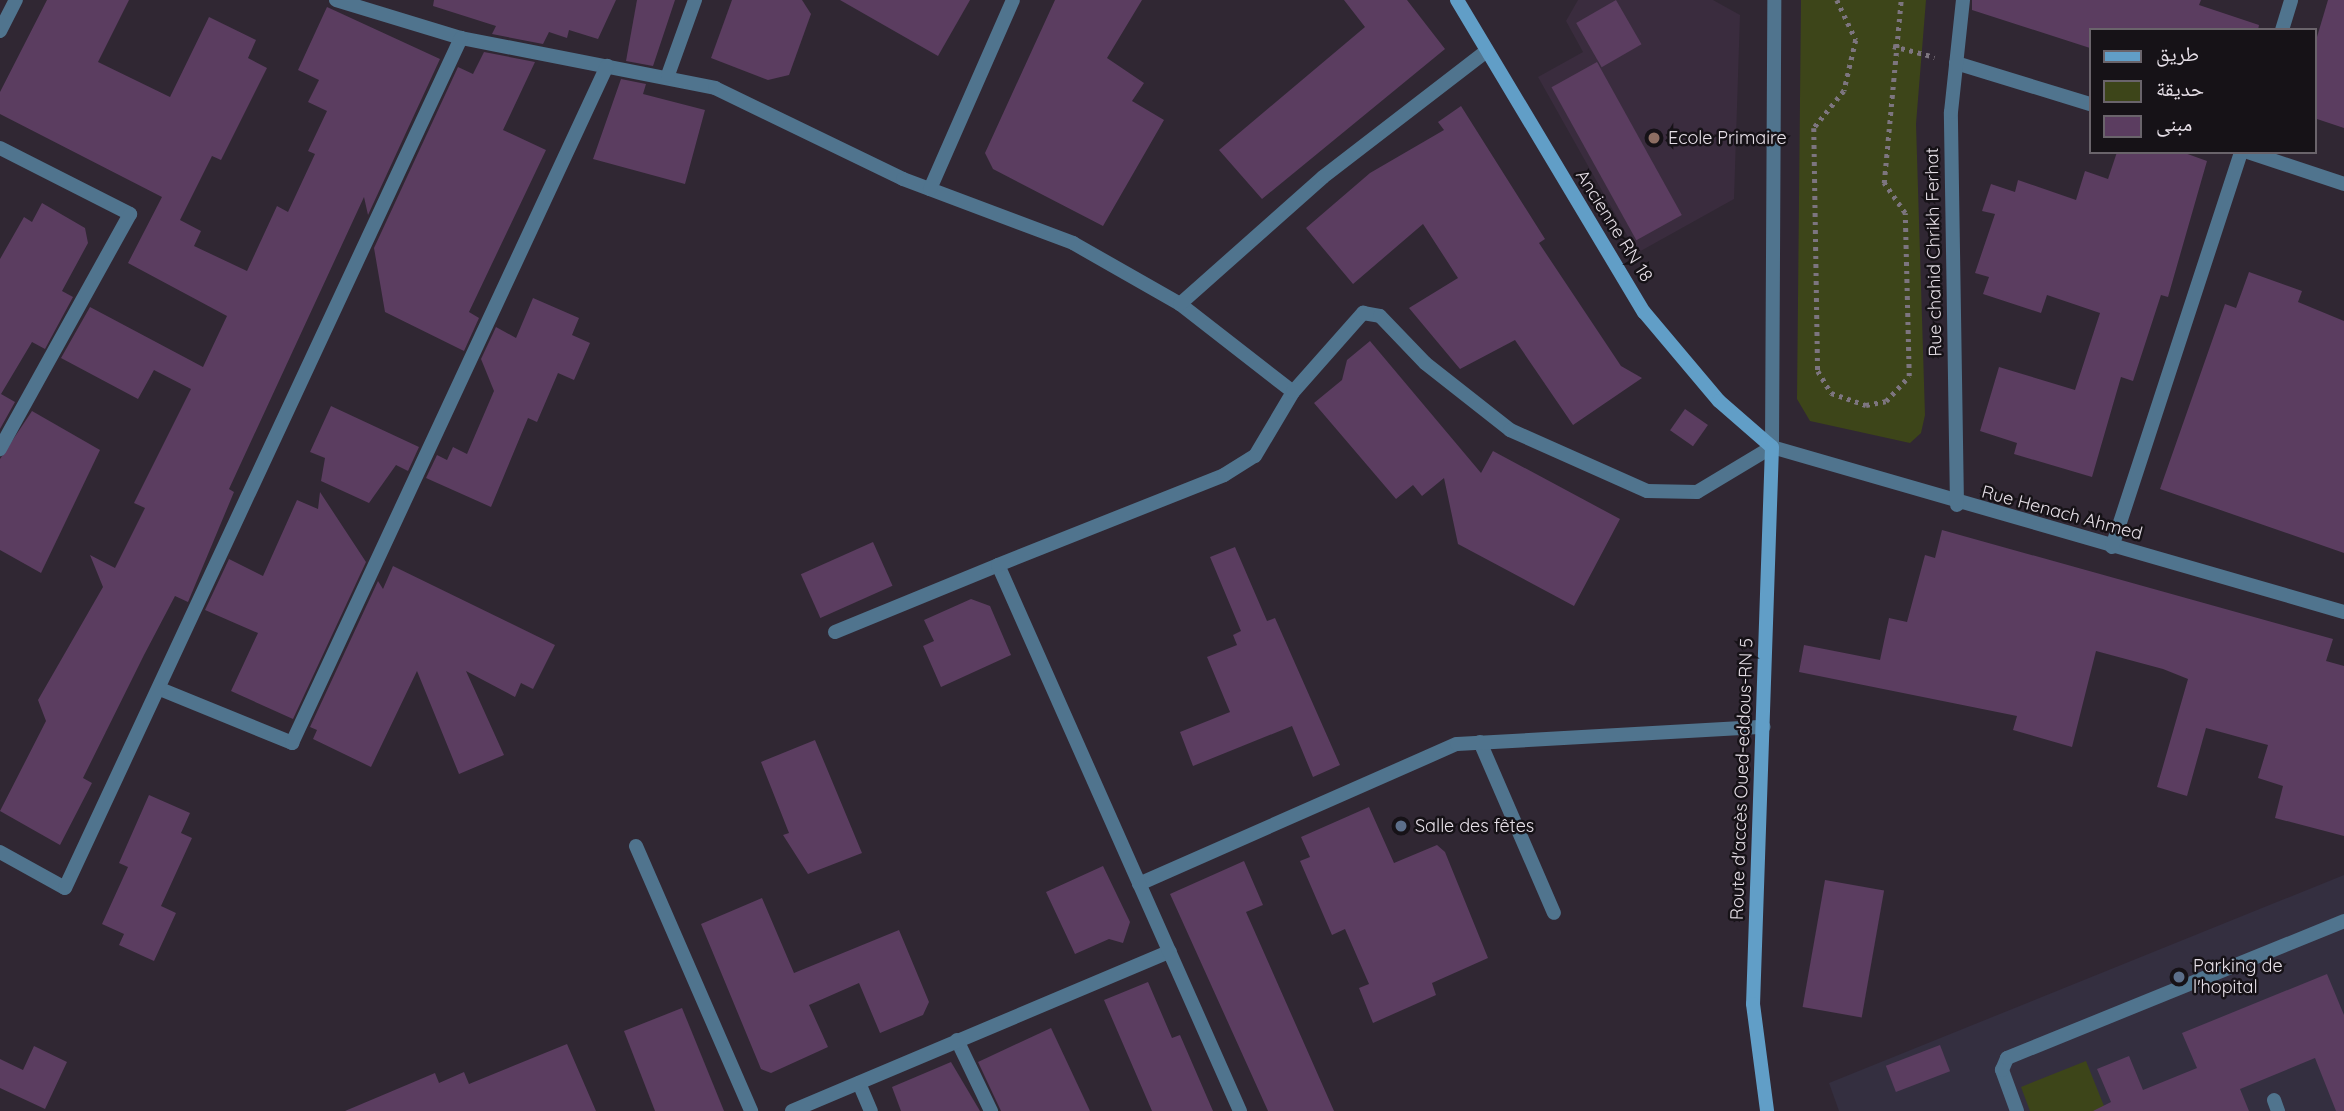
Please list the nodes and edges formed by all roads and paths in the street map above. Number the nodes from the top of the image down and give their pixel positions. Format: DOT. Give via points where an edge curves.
graph roads {
  1 [pos="16,0"];
  2 [pos="336,0"];
  3 [pos="695,0"];
  4 [pos="1013,0"];
  5 [pos="1457,0"];
  6 [pos="1774,0"];
  7 [pos="1837,0"];
  8 [pos="1901,0"];
  9 [pos="1963,0"];
  10 [pos="2291,0"];
  11 [pos="2282,28"];
  12 [pos="0,31"];
  13 [pos="461,38"];
  14 [pos="1893,46"];
  15 [pos="1485,53"];
  16 [pos="1956,63"];
  17 [pos="607,66"];
  18 [pos="668,75"];
  19 [pos="2088,103"];
  20 [pos="0,149"];
  21 [pos="2240,154"];
  22 [pos="2254,154"];
  23 [pos="2344,184"];
  24 [pos="930,189"];
  25 [pos="1180,304"];
  26 [pos="1293,392"];
  27 [pos="1772,447"];
  28 [pos="0,449"];
  29 [pos="1957,505"];
  30 [pos="2112,547"];
  31 [pos="998,565"];
  32 [pos="2344,612"];
  33 [pos="835,632"];
  34 [pos="160,689"];
  35 [pos="1763,727"];
  36 [pos="1480,742"];
  37 [pos="636,846"];
  38 [pos="0,852"];
  39 [pos="1139,884"];
  40 [pos="1554,913"];
  41 [pos="2344,921"];
  42 [pos="1170,951"];
  43 [pos="957,1040"];
  44 [pos="859,1083"];
  45 [pos="751,1111"];
  46 [pos="792,1111"];
  47 [pos="871,1111"];
  48 [pos="991,1111"];
  49 [pos="1240,1111"];
  50 [pos="1767,1111"];
  51 [pos="2017,1111"];
  1 -- 12 [label="street"];
  2 -- 13 [label="street"];
  3 -- 18 [label="street"];
  4 -- 24 [label="street"];
  5 -- 15 [label="main road, Ancienne RN 18"];
  6 -- 27 [label="street"];
  7 -- 14 [label="path" via="1856,40 1844,91 1814,128 1818,371 1831,393 1866,405 1886,401 1909,376 1906,213 1884,183"];
  8 -- 14 [label="path"];
  9 -- 16 [label="street, Rue chahid Chrikh Ferhat"];
  10 -- 11 [label="street"];
  13 -- 17 [label="street"];
  13 -- 34 [label="street"];
  14 -- 16 [label="path"];
  15 -- 25 [label="street" via="1323,177"];
  15 -- 27 [label="main road, Ancienne RN 18" via="1644,312 1719,401"];
  16 -- 19 [label="street"];
  16 -- 29 [label="street, Rue chahid Chrikh Ferhat" via="1951,112"];
  17 -- 18 [label="street"];
  17 -- 34 [label="street" via="292,743"];
  18 -- 24 [label="street" via="796,122"];
  20 -- 28 [label="street" via="130,214"];
  21 -- 30 [label="street"];
  22 -- 23 [label="street"];
  24 -- 25 [label="street" via="1073,243"];
  25 -- 26 [label="street"];
  26 -- 27 [label="street" via="1363,313 1380,316 1425,363 1510,430 1647,491 1696,492"];
  26 -- 31 [label="street" via="1276,430 1255,456 1224,475"];
  27 -- 29 [label="street, Rue Henach Ahmed"];
  27 -- 35 [label="main road, Route d'accès Oued-eddous-RN 5"];
  29 -- 30 [label="street, Rue Henach Ahmed"];
  30 -- 32 [label="street, Rue Henach Ahmed"];
  31 -- 33 [label="street"];
  31 -- 39 [label="street"];
  34 -- 38 [label="street" via="65,888"];
  35 -- 36 [label="street"];
  35 -- 50 [label="main road, Route d'accès Oued-eddous-RN 5" via="1753,1004"];
  36 -- 39 [label="street" via="1457,744"];
  36 -- 40 [label="street"];
  37 -- 45 [label="street"];
  39 -- 42 [label="street"];
  41 -- 51 [label="street" via="2007,1058 2002,1070"];
  42 -- 43 [label="street"];
  42 -- 49 [label="street"];
  43 -- 44 [label="street"];
  43 -- 48 [label="street"];
  44 -- 46 [label="street"];
  44 -- 47 [label="street"];
}
